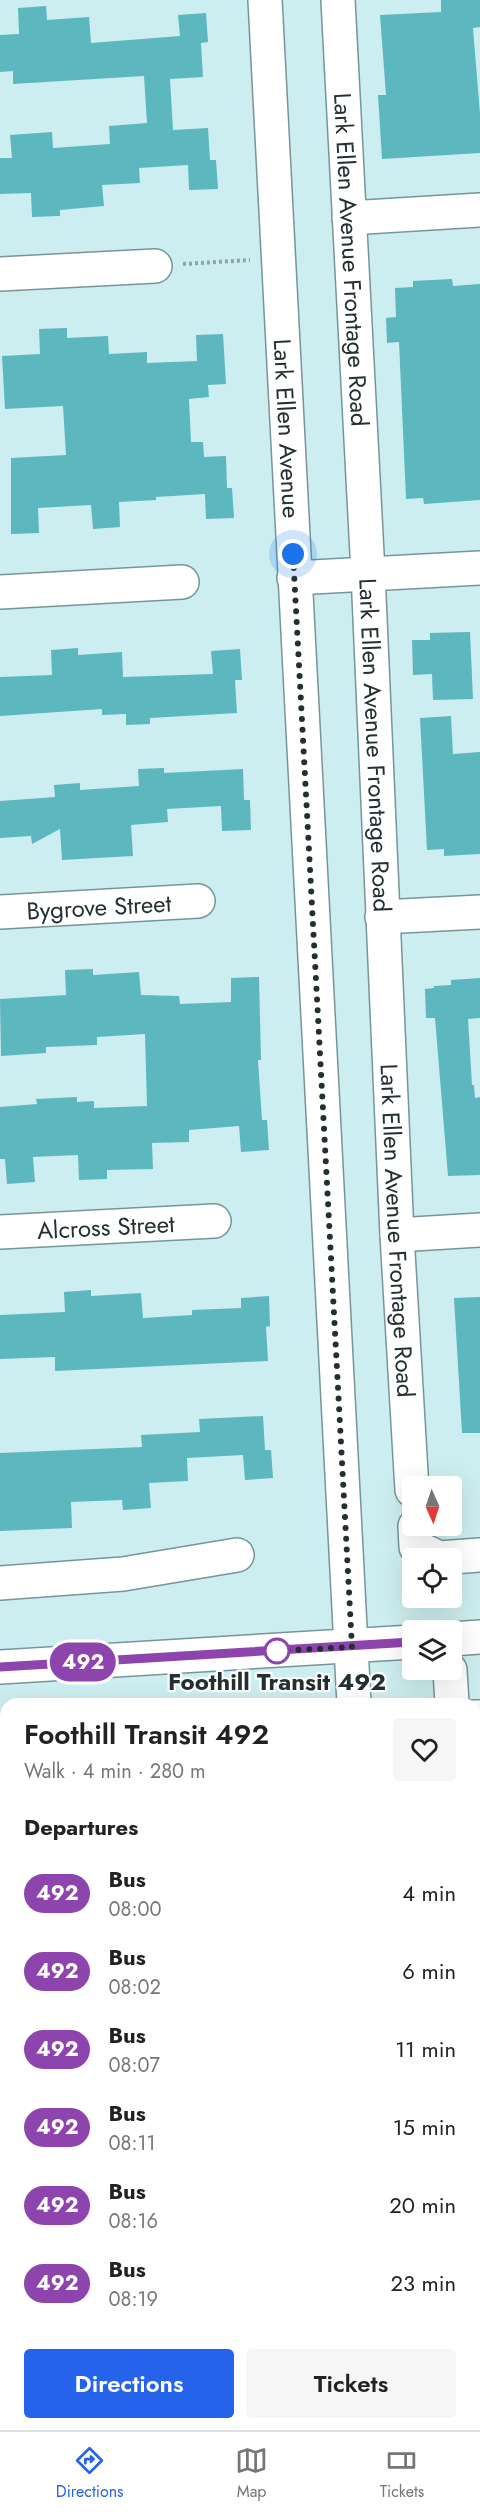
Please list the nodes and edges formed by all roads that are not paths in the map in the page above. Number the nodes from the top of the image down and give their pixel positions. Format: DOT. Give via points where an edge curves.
graph roads {
  1 [pos="265,0"];
  2 [pos="338,0"];
  3 [pos="480,210"];
  4 [pos="349,218"];
  5 [pos="155,266"];
  6 [pos="0,274"];
  7 [pos="480,568"];
  8 [pos="368,573"];
  9 [pos="294,578"];
  10 [pos="182,582"];
  11 [pos="0,592"];
  12 [pos="198,901"];
  13 [pos="0,912"];
  14 [pos="480,912"];
  15 [pos="382,917"];
  16 [pos="214,1221"];
  17 [pos="480,1230"];
  18 [pos="0,1232"];
  19 [pos="397,1235"];
  20 [pos="411,1476"];
  21 [pos="415,1536"];
  22 [pos="237,1555"];
  23 [pos="480,1555"];
  24 [pos="0,1583"];
  25 [pos="480,1637"];
  26 [pos="462,1638"];
  27 [pos="402,1643"];
  28 [pos="352,1647"];
  29 [pos="0,1667"];
  30 [pos="451,1680"];
  31 [pos="354,1698"];
  32 [pos="452,1698"];
  1 -- 9 [label="street, Lark Ellen Avenue"];
  2 -- 4 [label="street, Lark Ellen Avenue Frontage Road"];
  3 -- 4 [label="street"];
  4 -- 8 [label="street, Lark Ellen Avenue Frontage Road"];
  5 -- 6 [label="street"];
  7 -- 8 [label="street"];
  8 -- 9 [label="street"];
  8 -- 15 [label="street, Lark Ellen Avenue Frontage Road"];
  9 -- 28 [label="street, Lark Ellen Avenue"];
  10 -- 11 [label="street"];
  12 -- 13 [label="street, Bygrove Street"];
  14 -- 15 [label="street"];
  15 -- 19 [label="street, Lark Ellen Avenue Frontage Road"];
  16 -- 18 [label="street, Alcross Street"];
  17 -- 19 [label="street"];
  19 -- 20 [label="street, Lark Ellen Avenue Frontage Road"];
  21 -- 23 [label="street" via="440,1558"];
  22 -- 24 [label="street" via="123,1574"];
  25 -- 26 [label="street"];
  27 -- 28 [label="street"];
  28 -- 29 [label="street"];
  28 -- 31 [label="street, Lark Ellen Avenue"];
  30 -- 32 [label="street"];
}
